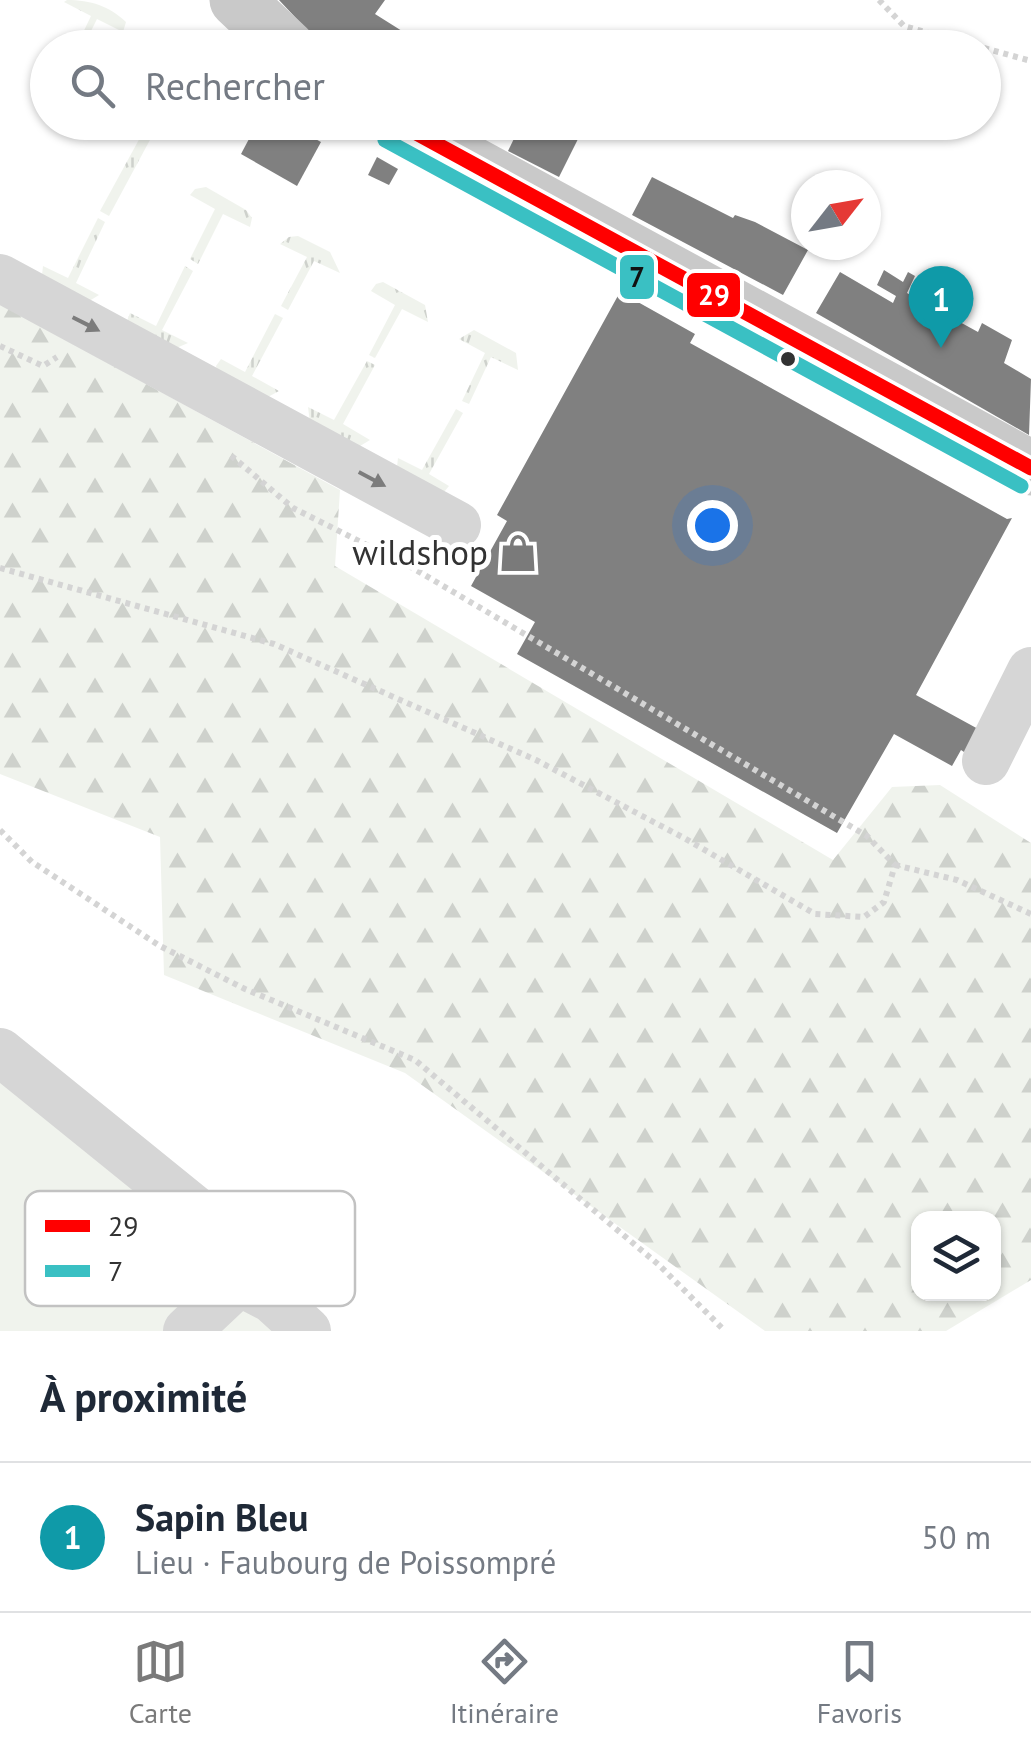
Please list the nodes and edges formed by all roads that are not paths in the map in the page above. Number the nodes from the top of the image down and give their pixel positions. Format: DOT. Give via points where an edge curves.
graph roads {
  1 [pos="237,0"];
  2 [pos="269,30"];
  3 [pos="429,140"];
  4 [pos="0,278"];
  5 [pos="1031,468"];
  6 [pos="457,525"];
  7 [pos="1031,670"];
  8 [pos="986,761"];
  9 [pos="0,1052"];
  10 [pos="172,1191"];
  11 [pos="214,1306"];
  12 [pos="280,1306"];
  13 [pos="187,1331"];
  14 [pos="307,1331"];
  1 -- 2 [label="main road"];
  3 -- 5 [label="main road"];
  4 -- 6 [label="street, one-way"];
  7 -- 8 [label="street"];
  9 -- 10 [label="street"];
  11 -- 13 [label="street"];
  12 -- 14 [label="street"];
}
